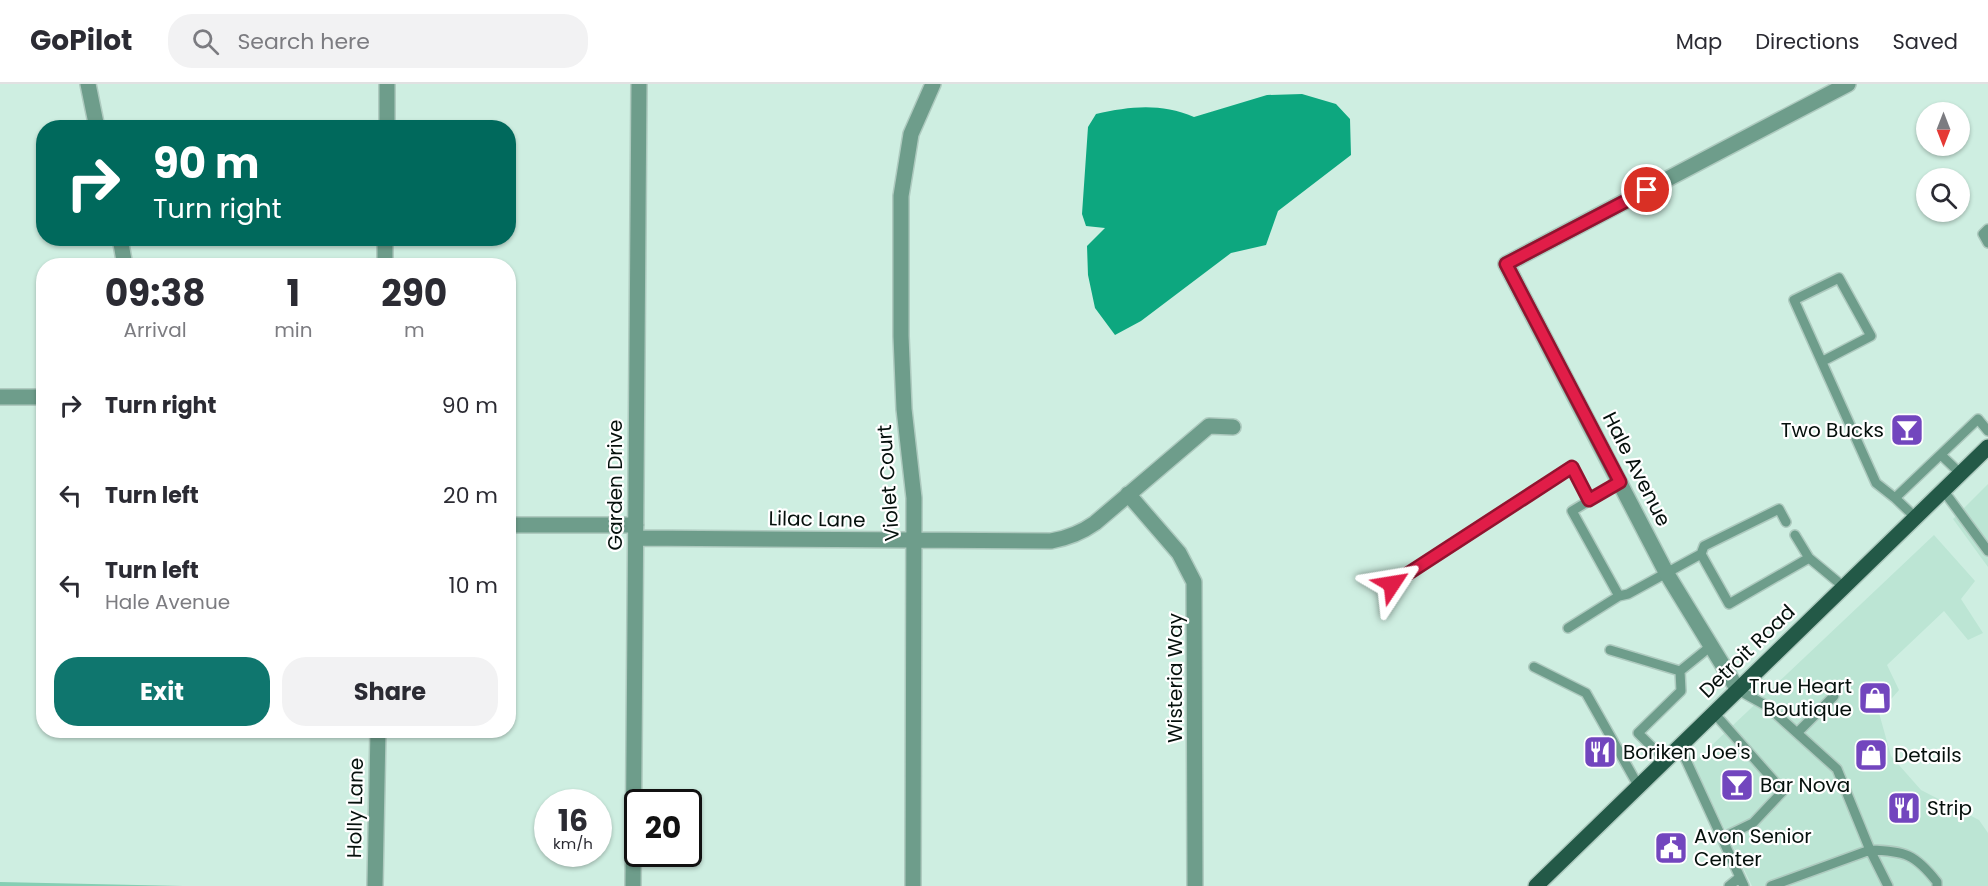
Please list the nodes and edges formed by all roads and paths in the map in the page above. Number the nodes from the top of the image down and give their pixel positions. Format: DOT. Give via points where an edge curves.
graph roads {
  1 [pos="87,84"];
  2 [pos="387,84"];
  3 [pos="639,84"];
  4 [pos="933,84"];
  5 [pos="1848,84"];
  6 [pos="95,120"];
  7 [pos="387,120"];
  8 [pos="1988,229"];
  9 [pos="1988,243"];
  10 [pos="1822,361"];
  11 [pos="0,397"];
  12 [pos="36,397"];
  13 [pos="1233,427"];
  14 [pos="1988,431"];
  15 [pos="1988,447"];
  16 [pos="1941,455"];
  17 [pos="1961,474"];
  18 [pos="1620,482"];
  19 [pos="1943,490"];
  20 [pos="1128,494"];
  21 [pos="1895,498"];
  22 [pos="1589,500"];
  23 [pos="1915,517"];
  24 [pos="1786,522"];
  25 [pos="516,525"];
  26 [pos="636,532"];
  27 [pos="1795,535"];
  28 [pos="913,541"];
  29 [pos="1988,550"];
  30 [pos="1701,554"];
  31 [pos="1809,558"];
  32 [pos="1667,574"];
  33 [pos="1392,584"];
  34 [pos="1844,587"];
  35 [pos="1619,596"];
  36 [pos="1568,628"];
  37 [pos="1711,646"];
  38 [pos="1611,650"];
  39 [pos="1534,667"];
  40 [pos="1680,671"];
  41 [pos="1738,690"];
  42 [pos="1834,696"];
  43 [pos="1714,713"];
  44 [pos="1797,733"];
  45 [pos="378,738"];
  46 [pos="1680,747"];
  47 [pos="1666,761"];
  48 [pos="1639,787"];
  49 [pos="1722,838"];
  50 [pos="1870,850"];
  51 [pos="1742,881"];
  52 [pos="375,886"];
  53 [pos="633,886"];
  54 [pos="913,886"];
  55 [pos="1195,886"];
  56 [pos="1536,886"];
  57 [pos="1729,886"];
  58 [pos="1771,886"];
  59 [pos="1888,886"];
  60 [pos="1937,886"];
  1 -- 6 [label="street"];
  2 -- 7 [label="street"];
  3 -- 26 [label="street, Garden Drive"];
  4 -- 28 [label="street, Violet Court" via="910,134 901,196 900,336 914,498"];
  5 -- 18 [label="street, Hale Avenue" via="1506,264"];
  8 -- 9 [label="lane" via="1983,234"];
  10 -- 10 [label="lane" via="1794,300 1839,278 1871,336"];
  10 -- 21 [label="lane" via="1876,483"];
  11 -- 12 [label="street"];
  13 -- 20 [label="street, Lilac Lane" via="1209,426"];
  14 -- 16 [label="lane" via="1978,419"];
  15 -- 17 [label="main road, Detroit Road"];
  16 -- 17 [label="lane"];
  16 -- 21 [label="lane"];
  17 -- 19 [label="main road, Detroit Road"];
  18 -- 22 [label="lane"];
  18 -- 32 [label="street, Hale Avenue"];
  19 -- 23 [label="main road, Detroit Road"];
  19 -- 29 [label="lane"];
  20 -- 28 [label="street, Lilac Lane" via="1083,532 1065,539"];
  20 -- 55 [label="street, Wisteria Way" via="1179,553 1194,582"];
  21 -- 23 [label="lane"];
  22 -- 33 [label="lane" via="1572,467"];
  22 -- 35 [label="lane" via="1572,511"];
  23 -- 34 [label="main road, Detroit Road"];
  24 -- 30 [label="lane" via="1779,509 1704,546"];
  25 -- 26 [label="street, Lilac Lane"];
  26 -- 28 [label="street, Lilac Lane"];
  26 -- 53 [label="street, Garden Drive"];
  27 -- 31 [label="lane"];
  28 -- 54 [label="street, Violet Court"];
  30 -- 31 [label="lane" via="1729,603"];
  30 -- 32 [label="lane"];
  31 -- 34 [label="lane"];
  32 -- 35 [label="lane"];
  32 -- 37 [label="street, Hale Avenue"];
  34 -- 41 [label="main road, Detroit Road"];
  35 -- 36 [label="lane"];
  37 -- 40 [label="lane"];
  37 -- 41 [label="street, Hale Avenue"];
  38 -- 40 [label="lane"];
  39 -- 48 [label="lane" via="1586,693"];
  40 -- 47 [label="lane" via="1682,692 1638,733"];
  41 -- 43 [label="main road, Detroit Road"];
  41 -- 44 [label="lane" via="1767,706"];
  42 -- 44 [label="lane"];
  43 -- 46 [label="main road, Detroit Road"];
  43 -- 49 [label="lane" via="1784,790 1753,822"];
  44 -- 50 [label="lane" via="1837,769"];
  45 -- 52 [label="street, Holly Lane"];
  46 -- 47 [label="main road, Detroit Road"];
  46 -- 49 [label="lane"];
  47 -- 48 [label="main road, Detroit Road"];
  48 -- 56 [label="main road, Detroit Road"];
  49 -- 51 [label="lane"];
  50 -- 58 [label="lane"];
  50 -- 59 [label="lane"];
  50 -- 60 [label="lane" via="1897,851 1920,860"];
  51 -- 57 [label="lane"];
}
